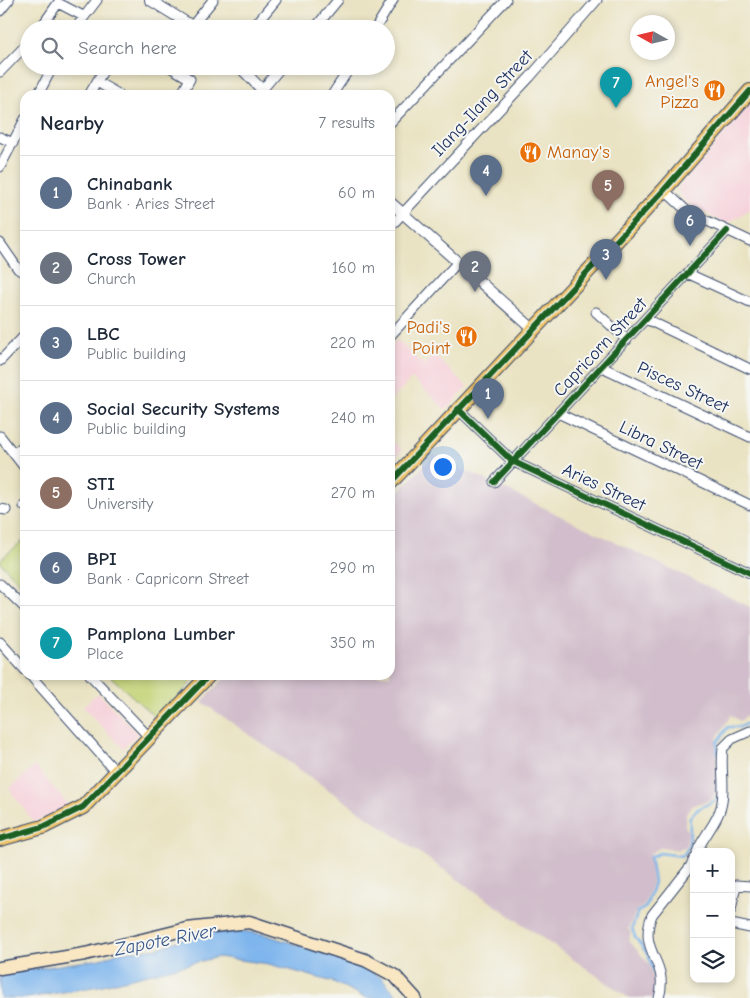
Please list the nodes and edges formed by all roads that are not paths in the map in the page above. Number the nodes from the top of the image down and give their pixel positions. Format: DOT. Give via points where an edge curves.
graph roads {
  1 [pos="9,0"];
  2 [pos="96,0"];
  3 [pos="213,0"];
  4 [pos="276,0"];
  5 [pos="338,0"];
  6 [pos="393,0"];
  7 [pos="504,0"];
  8 [pos="597,0"];
  9 [pos="153,1"];
  10 [pos="0,11"];
  11 [pos="83,16"];
  12 [pos="46,20"];
  13 [pos="81,20"];
  14 [pos="184,20"];
  15 [pos="200,20"];
  16 [pos="259,20"];
  17 [pos="321,20"];
  18 [pos="381,20"];
  19 [pos="20,51"];
  20 [pos="0,72"];
  21 [pos="49,75"];
  22 [pos="101,75"];
  23 [pos="183,75"];
  24 [pos="248,75"];
  25 [pos="276,75"];
  26 [pos="345,75"];
  27 [pos="97,82"];
  28 [pos="41,90"];
  29 [pos="93,90"];
  30 [pos="111,90"];
  31 [pos="184,90"];
  32 [pos="262,90"];
  33 [pos="265,90"];
  34 [pos="335,90"];
  35 [pos="750,91"];
  36 [pos="395,118"];
  37 [pos="20,129"];
  38 [pos="0,137"];
  39 [pos="13,143"];
  40 [pos="0,166"];
  41 [pos="664,190"];
  42 [pos="395,207"];
  43 [pos="402,213"];
  44 [pos="395,221"];
  45 [pos="727,231"];
  46 [pos="750,241"];
  47 [pos="0,243"];
  48 [pos="458,262"];
  49 [pos="20,270"];
  50 [pos="689,274"];
  51 [pos="750,302"];
  52 [pos="596,312"];
  53 [pos="646,319"];
  54 [pos="534,329"];
  55 [pos="395,331"];
  56 [pos="20,340"];
  57 [pos="627,340"];
  58 [pos="0,361"];
  59 [pos="602,367"];
  60 [pos="750,369"];
  61 [pos="458,409"];
  62 [pos="558,413"];
  63 [pos="0,436"];
  64 [pos="750,436"];
  65 [pos="20,449"];
  66 [pos="14,454"];
  67 [pos="512,461"];
  68 [pos="20,462"];
  69 [pos="395,478"];
  70 [pos="494,482"];
  71 [pos="750,505"];
  72 [pos="750,573"];
  73 [pos="0,584"];
  74 [pos="20,603"];
  75 [pos="0,642"];
  76 [pos="20,657"];
  77 [pos="34,680"];
  78 [pos="95,680"];
  79 [pos="204,680"];
  80 [pos="750,731"];
  81 [pos="150,738"];
  82 [pos="117,773"];
  83 [pos="0,839"];
  84 [pos="698,848"];
  85 [pos="690,867"];
  86 [pos="750,886"];
  87 [pos="734,893"];
  88 [pos="735,925"];
  89 [pos="750,928"];
  90 [pos="0,968"];
  91 [pos="415,998"];
  92 [pos="659,998"];
  1 -- 10 [label="street"];
  2 -- 11 [label="street"];
  3 -- 15 [label="street"];
  4 -- 16 [label="street"];
  5 -- 17 [label="street"];
  6 -- 18 [label="street"];
  7 -- 36 [label="street"];
  8 -- 43 [label="street, Ilang-Ilang Street" via="530,77"];
  9 -- 14 [label="street"];
  11 -- 12 [label="street" via="58,3"];
  11 -- 13 [label="street"];
  19 -- 20 [label="street"];
  21 -- 28 [label="street"];
  22 -- 27 [label="street"];
  23 -- 31 [label="street" via="190,79"];
  24 -- 32 [label="street"];
  25 -- 33 [label="street"];
  26 -- 34 [label="street"];
  27 -- 29 [label="street"];
  27 -- 30 [label="street"];
  35 -- 41 [label="highway"];
  37 -- 39 [label="street"];
  38 -- 39 [label="street"];
  39 -- 40 [label="street"];
  41 -- 45 [label="street" via="688,212"];
  41 -- 54 [label="highway"];
  42 -- 43 [label="street"];
  43 -- 44 [label="street, Ilang-Ilang Street"];
  43 -- 48 [label="street"];
  45 -- 46 [label="street"];
  45 -- 50 [label="street, Capricorn Street"];
  47 -- 49 [label="street"];
  48 -- 54 [label="street"];
  48 -- 55 [label="street"];
  50 -- 51 [label="street"];
  50 -- 53 [label="street, Capricorn Street"];
  52 -- 57 [label="street"];
  53 -- 57 [label="street, Capricorn Street"];
  53 -- 60 [label="street"];
  54 -- 61 [label="highway"];
  56 -- 58 [label="street"];
  57 -- 59 [label="street, Capricorn Street"];
  59 -- 62 [label="street, Capricorn Street"];
  59 -- 64 [label="street, Pisces Street"];
  61 -- 67 [label="street, Aries Street"];
  61 -- 69 [label="highway"];
  62 -- 67 [label="street, Capricorn Street"];
  62 -- 71 [label="street, Libra Street"];
  63 -- 66 [label="street"];
  65 -- 66 [label="street"];
  66 -- 68 [label="street"];
  67 -- 70 [label="street, Capricorn Street"];
  67 -- 72 [label="street, Aries Street"];
  73 -- 74 [label="street"];
  75 -- 76 [label="street"];
  77 -- 82 [label="street"];
  78 -- 81 [label="street"];
  79 -- 81 [label="highway"];
  80 -- 84 [label="street" via="732,739 722,748 724,793 721,806"];
  81 -- 82 [label="highway"];
  82 -- 83 [label="highway" via="83,808 69,816"];
  85 -- 92 [label="street" via="648,924 648,943 661,970"];
  86 -- 87 [label="street" via="736,885"];
  88 -- 89 [label="street"];
  90 -- 91 [label="main road" via="85,954 187,929 249,922 365,960 395,976"];
}
